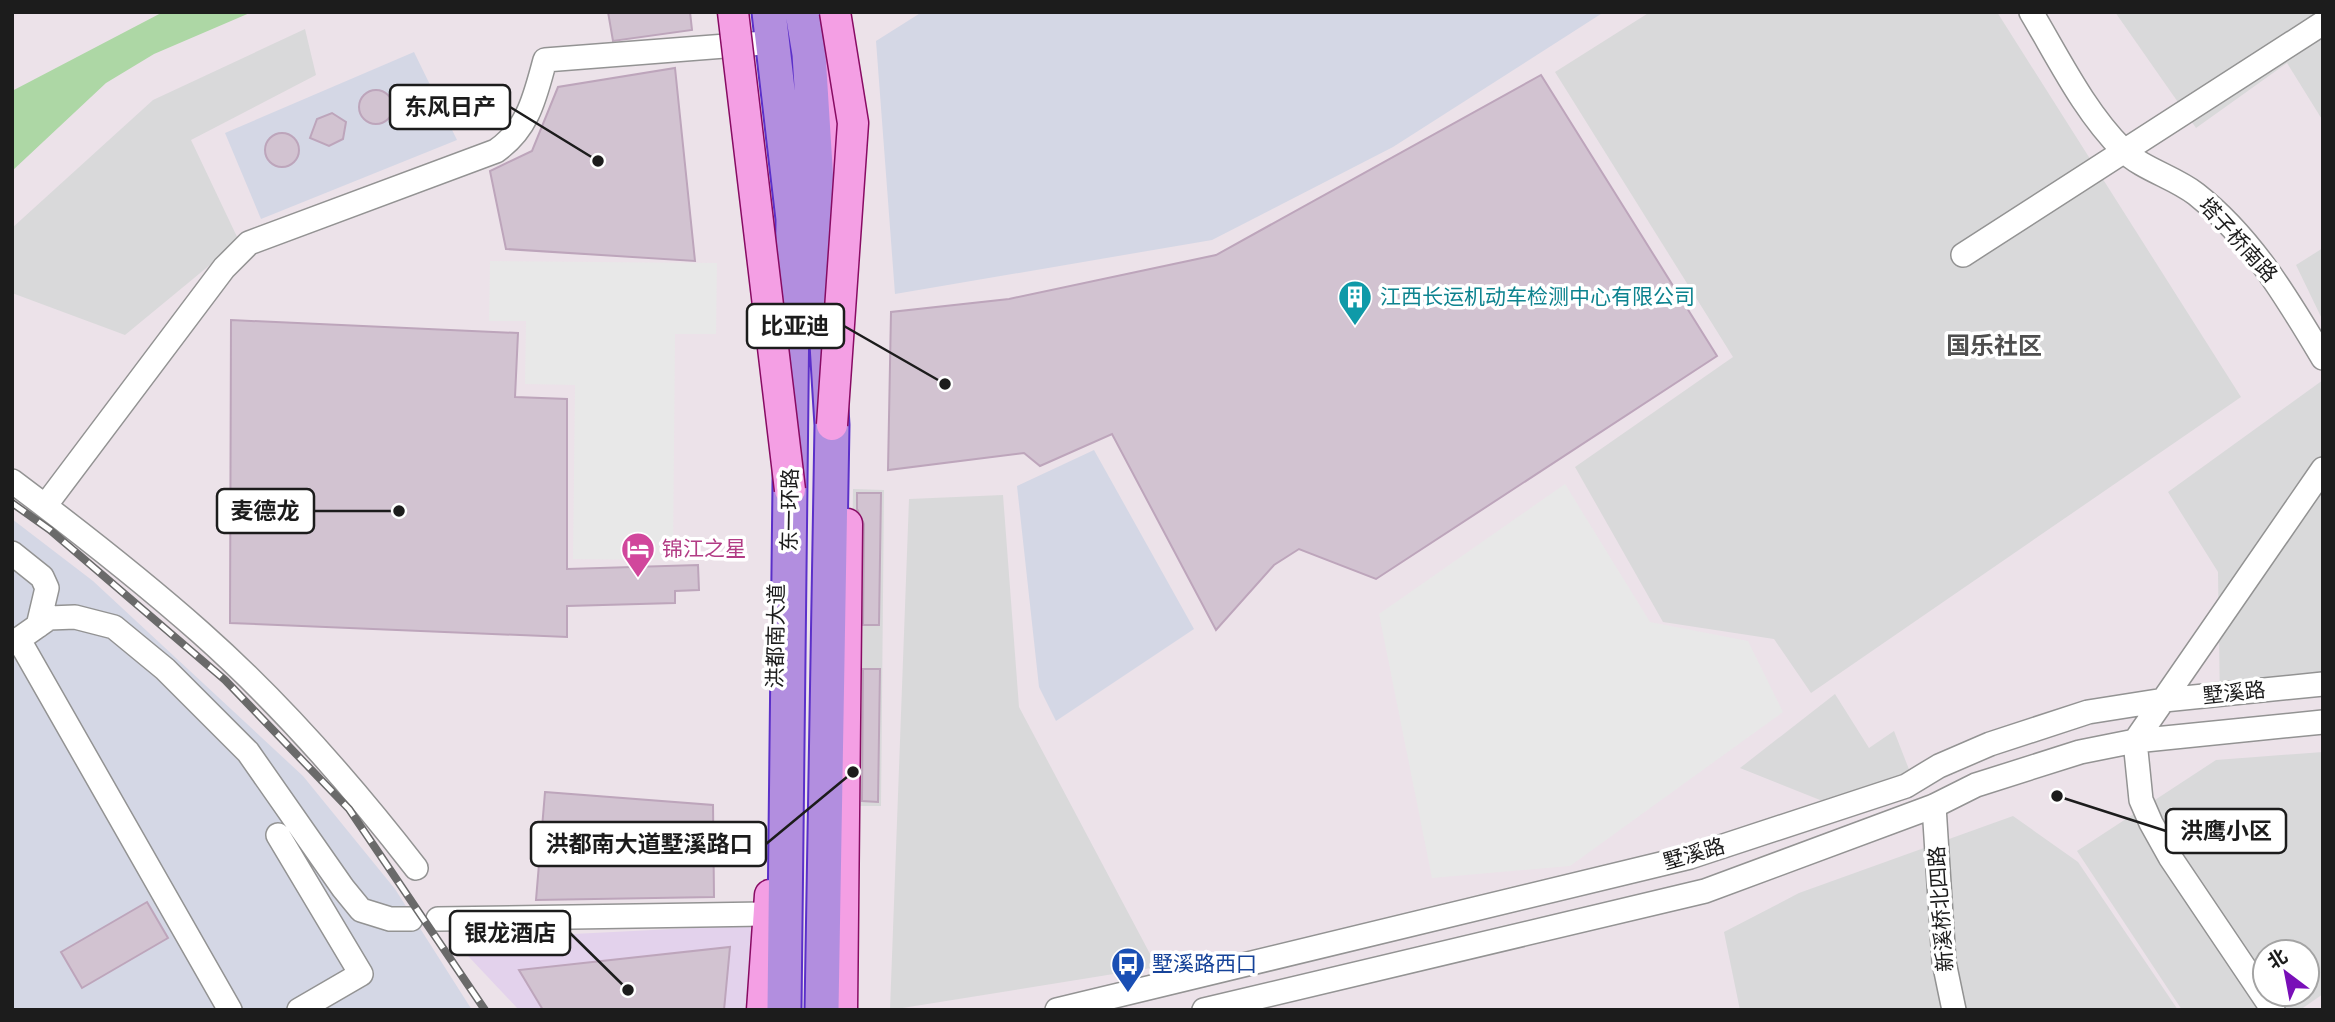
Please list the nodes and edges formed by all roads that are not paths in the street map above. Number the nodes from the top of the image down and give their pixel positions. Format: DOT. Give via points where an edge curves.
graph roads {
  1 [pos="733,12"];
  2 [pos="758,12"];
  3 [pos="802,12"];
  4 [pos="823,12"];
  5 [pos="835,12"];
  6 [pos="2031,12"];
  7 [pos="2323,23"];
  8 [pos="767,28"];
  9 [pos="2124,152"];
  10 [pos="1963,255"];
  11 [pos="2323,358"];
  12 [pos="832,425"];
  13 [pos="2323,469"];
  14 [pos="12,481"];
  15 [pos="790,491"];
  16 [pos="45,506"];
  17 [pos="12,553"];
  18 [pos="23,636"];
  19 [pos="2323,684"];
  20 [pos="2164,700"];
  21 [pos="2323,722"];
  22 [pos="2135,741"];
  23 [pos="1934,806"];
  24 [pos="278,835"];
  25 [pos="416,868"];
  26 [pos="770,914"];
  27 [pos="411,919"];
  28 [pos="438,919"];
  29 [pos="230,1010"];
  30 [pos="299,1010"];
  31 [pos="762,1010"];
  32 [pos="784,1010"];
  33 [pos="822,1010"];
  34 [pos="842,1010"];
  35 [pos="1057,1010"];
  36 [pos="1204,1010"];
  37 [pos="1955,1010"];
  38 [pos="2273,1010"];
  1 -- 15 [label="main road, bridge"];
  2 -- 8 [label="main road, 洪都南大道"];
  3 -- 12 [label="highway, 东一环路, bridge" via="809,54"];
  4 -- 34 [label="main road" via="838,152 848,407"];
  5 -- 12 [label="main road, bridge" via="853,123"];
  6 -- 9 [label="street, 塔子桥南路" via="2088,106"];
  7 -- 9 [label="street"];
  8 -- 15 [label="highway, 东一环路, bridge" via="793,219"];
  8 -- 16 [label="street" via="545,60 530,114 513,139 496,151 250,243 223,268"];
  8 -- 26 [label="main road, 洪都南大道" via="783,336"];
  9 -- 10 [label="street"];
  9 -- 11 [label="street, 塔子桥南路" via="2194,192 2224,218 2283,291"];
  12 -- 33 [label="highway, 东一环路"];
  13 -- 20 [label="street"];
  14 -- 16 [label="street"];
  15 -- 32 [label="highway, 东一环路"];
  16 -- 25 [label="street" via="200,632 291,720"];
  17 -- 18 [label="street" via="42,578 47,588"];
  18 -- 27 [label="street" via="48,618 75,617 114,627 248,752 361,910 390,919"];
  18 -- 29 [label="street"];
  19 -- 20 [label="street, 墅溪路"];
  20 -- 22 [label="street"];
  20 -- 35 [label="street, 墅溪路" via="2088,712 2039,728 1939,766 1906,786 1690,857"];
  21 -- 22 [label="street, 墅溪路"];
  22 -- 23 [label="street, 墅溪路" via="2027,767"];
  22 -- 38 [label="street" via="2141,800 2151,823"];
  23 -- 36 [label="street, 墅溪路" via="1705,891"];
  23 -- 37 [label="street, 新溪桥北四路" via="1944,962"];
  24 -- 30 [label="street" via="361,974"];
  26 -- 28 [label="street"];
  26 -- 31 [label="main road, 洪都南大道"];
}
